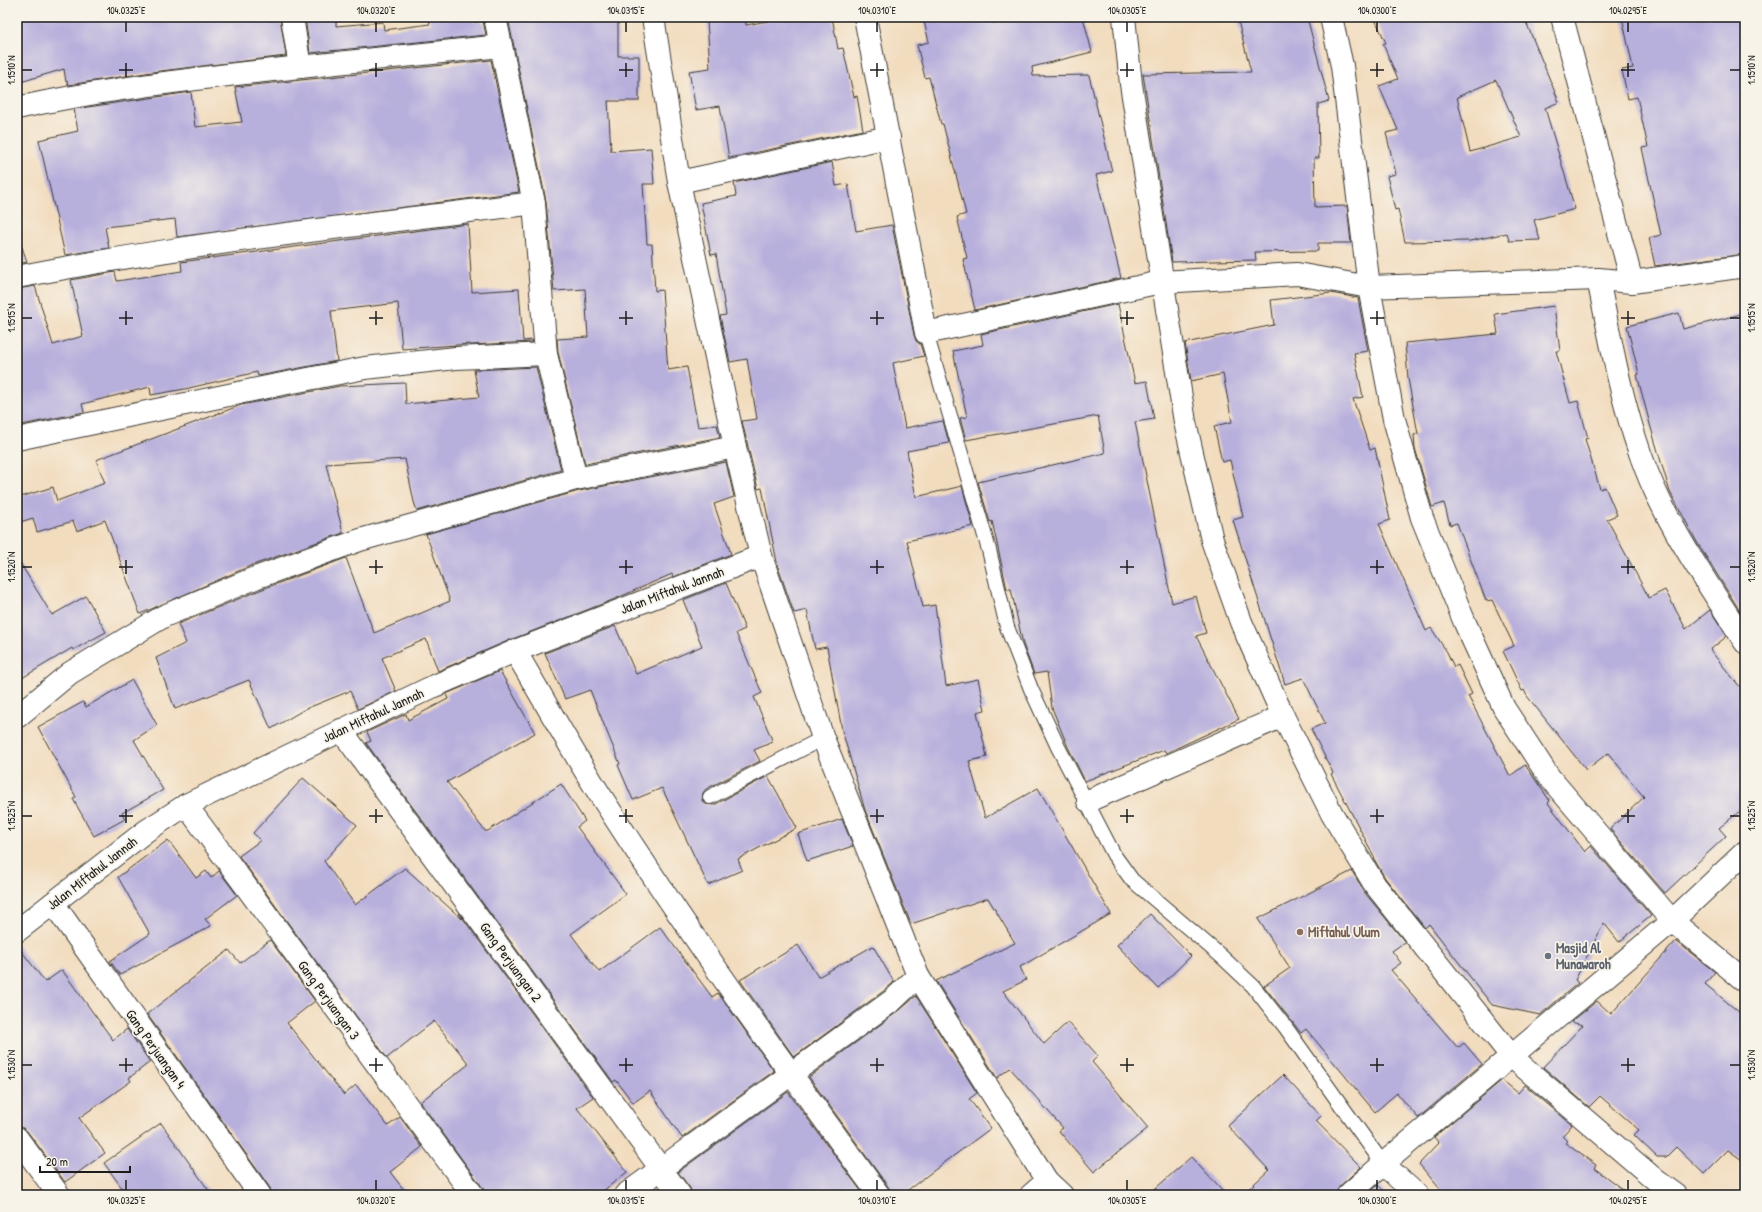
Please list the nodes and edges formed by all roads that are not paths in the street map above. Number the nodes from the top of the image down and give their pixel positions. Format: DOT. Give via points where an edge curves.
graph roads {
  1 [pos="292,17"];
  2 [pos="495,17"];
  3 [pos="653,17"];
  4 [pos="865,17"];
  5 [pos="1124,17"];
  6 [pos="1330,17"];
  7 [pos="1562,17"];
  8 [pos="501,46"];
  9 [pos="300,67"];
  10 [pos="17,108"];
  11 [pos="889,137"];
  12 [pos="679,182"];
  13 [pos="534,203"];
  14 [pos="1745,266"];
  15 [pos="17,277"];
  16 [pos="1598,279"];
  17 [pos="1162,282"];
  18 [pos="1632,282"];
  19 [pos="1369,287"];
  20 [pos="926,333"];
  21 [pos="546,354"];
  22 [pos="17,439"];
  23 [pos="736,447"];
  24 [pos="576,479"];
  25 [pos="761,556"];
  26 [pos="1745,642"];
  27 [pos="515,651"];
  28 [pos="1283,716"];
  29 [pos="17,717"];
  30 [pos="341,730"];
  31 [pos="823,738"];
  32 [pos="710,797"];
  33 [pos="1088,801"];
  34 [pos="186,805"];
  35 [pos="1745,852"];
  36 [pos="53,903"];
  37 [pos="1672,921"];
  38 [pos="17,931"];
  39 [pos="918,976"];
  40 [pos="1745,981"];
  41 [pos="1512,1056"];
  42 [pos="790,1074"];
  43 [pos="17,1138"];
  44 [pos="1383,1164"];
  45 [pos="662,1168"];
  46 [pos="1047,1190"];
  47 [pos="59,1195"];
  48 [pos="260,1195"];
  49 [pos="473,1195"];
  50 [pos="625,1195"];
  51 [pos="680,1195"];
  52 [pos="879,1195"];
  53 [pos="1348,1195"];
  54 [pos="1417,1195"];
  55 [pos="1676,1195"];
  1 -- 9 [label="street"];
  2 -- 8 [label="street"];
  3 -- 12 [label="street"];
  4 -- 11 [label="street"];
  5 -- 17 [label="street" via="1131,84"];
  6 -- 19 [label="street" via="1342,66"];
  7 -- 18 [label="street"];
  8 -- 9 [label="street"];
  8 -- 13 [label="street"];
  9 -- 10 [label="street" via="151,84 71,96"];
  11 -- 12 [label="street"];
  11 -- 20 [label="street"];
  12 -- 23 [label="street"];
  13 -- 15 [label="street" via="188,247"];
  13 -- 21 [label="street"];
  14 -- 18 [label="street"];
  16 -- 18 [label="street"];
  16 -- 19 [label="street"];
  16 -- 26 [label="street" via="1622,397 1640,455 1670,521"];
  17 -- 19 [label="street" via="1297,274"];
  17 -- 20 [label="street"];
  17 -- 28 [label="street" via="1184,422 1212,540 1241,622"];
  19 -- 37 [label="street" via="1394,419 1422,518 1465,623 1504,708 1550,777"];
  20 -- 33 [label="lane" via="989,550 1007,627 1031,690 1058,747"];
  21 -- 22 [label="street" via="456,358 364,368"];
  21 -- 24 [label="street"];
  23 -- 24 [label="street"];
  23 -- 25 [label="street"];
  24 -- 29 [label="street" via="360,540 192,604 164,616 70,673"];
  25 -- 27 [label="street, Jalan Miftahul Jannah"];
  25 -- 31 [label="street"];
  27 -- 30 [label="street, Jalan Miftahul Jannah"];
  27 -- 42 [label="street" via="603,800"];
  28 -- 33 [label="street"];
  28 -- 41 [label="street" via="1332,814 1375,885"];
  30 -- 34 [label="street, Jalan Miftahul Jannah"];
  30 -- 45 [label="street, Gang Perjuangan 2"];
  31 -- 32 [label="lane"];
  31 -- 39 [label="street"];
  33 -- 44 [label="lane" via="1114,855 1132,880 1253,986"];
  34 -- 36 [label="street, Jalan Miftahul Jannah" via="146,831"];
  34 -- 49 [label="street, Gang Perjuangan 3"];
  35 -- 37 [label="street"];
  36 -- 38 [label="street, Jalan Miftahul Jannah"];
  36 -- 48 [label="street, Gang Perjuangan 4"];
  37 -- 40 [label="street"];
  37 -- 41 [label="street"];
  39 -- 42 [label="street" via="893,1000"];
  39 -- 46 [label="street"];
  41 -- 44 [label="street"];
  41 -- 55 [label="street"];
  42 -- 45 [label="street"];
  42 -- 52 [label="street"];
  43 -- 47 [label="street"];
  44 -- 53 [label="street"];
  44 -- 54 [label="street"];
  45 -- 50 [label="street"];
  45 -- 51 [label="street, Gang Perjuangan 2"];
}
